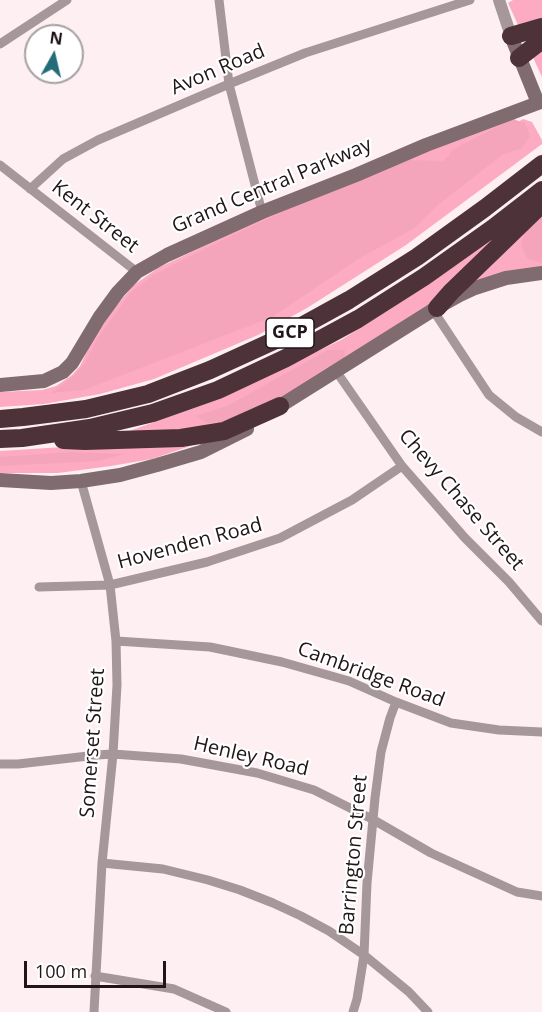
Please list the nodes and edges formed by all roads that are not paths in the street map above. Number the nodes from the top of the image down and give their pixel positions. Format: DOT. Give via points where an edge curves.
graph roads {
  1 [pos="67,0"];
  2 [pos="219,0"];
  3 [pos="470,0"];
  4 [pos="499,0"];
  5 [pos="542,27"];
  6 [pos="511,36"];
  7 [pos="542,40"];
  8 [pos="0,45"];
  9 [pos="519,58"];
  10 [pos="229,84"];
  11 [pos="540,108"];
  12 [pos="542,164"];
  13 [pos="0,165"];
  14 [pos="30,189"];
  15 [pos="542,190"];
  16 [pos="542,204"];
  17 [pos="262,212"];
  18 [pos="137,272"];
  19 [pos="542,273"];
  20 [pos="435,309"];
  21 [pos="336,371"];
  22 [pos="0,386"];
  23 [pos="280,406"];
  24 [pos="0,419"];
  25 [pos="542,432"];
  26 [pos="22,438"];
  27 [pos="0,439"];
  28 [pos="402,466"];
  29 [pos="0,480"];
  30 [pos="81,481"];
  31 [pos="110,585"];
  32 [pos="39,587"];
  33 [pos="542,621"];
  34 [pos="116,641"];
  35 [pos="396,702"];
  36 [pos="542,732"];
  37 [pos="113,754"];
  38 [pos="0,764"];
  39 [pos="372,819"];
  40 [pos="102,863"];
  41 [pos="542,896"];
  42 [pos="364,955"];
  43 [pos="95,976"];
  44 [pos="94,1012"];
  45 [pos="226,1012"];
  46 [pos="353,1012"];
  47 [pos="428,1012"];
  1 -- 8 [label="street"];
  2 -- 10 [label="street"];
  3 -- 10 [label="street, Avon Road" via="305,53"];
  4 -- 6 [label="street"];
  5 -- 6 [label="highway"];
  6 -- 9 [label="main road, Grand Central Parkway"];
  7 -- 9 [label="highway"];
  9 -- 11 [label="main road, Grand Central Parkway"];
  10 -- 14 [label="street, Avon Road" via="98,140 63,159"];
  10 -- 17 [label="street"];
  11 -- 17 [label="main road, Grand Central Parkway" via="426,145"];
  12 -- 24 [label="highway, GCP" via="417,257 280,338 148,394 86,408"];
  13 -- 14 [label="street"];
  14 -- 18 [label="street, Kent Street"];
  15 -- 26 [label="highway, GCP" via="424,278 286,358 218,390 153,413"];
  16 -- 20 [label="highway"];
  17 -- 18 [label="main road, Grand Central Parkway"];
  18 -- 22 [label="main road, Grand Central Parkway" via="99,318 63,372 44,381"];
  19 -- 20 [label="main road" via="489,282"];
  20 -- 21 [label="main road"];
  20 -- 25 [label="street" via="489,395"];
  21 -- 23 [label="main road"];
  21 -- 28 [label="street, Chevy Chase Street"];
  23 -- 26 [label="highway" via="224,431 180,438"];
  23 -- 30 [label="main road" via="242,432 201,452 120,475"];
  26 -- 27 [label="highway, GCP"];
  28 -- 31 [label="street, Hovenden Road" via="352,500 280,538 207,562"];
  28 -- 33 [label="street, Chevy Chase Street"];
  29 -- 30 [label="main road"];
  30 -- 31 [label="street, Somerset Street"];
  31 -- 32 [label="street, Hovenden Road"];
  31 -- 34 [label="street, Somerset Street"];
  34 -- 35 [label="street, Cambridge Road" via="210,647 282,662 349,681"];
  34 -- 37 [label="street, Somerset Street"];
  35 -- 36 [label="street, Cambridge Road" via="451,723"];
  35 -- 39 [label="street, Barrington Street" via="381,752"];
  37 -- 38 [label="street, Henley Road"];
  37 -- 39 [label="street, Henley Road" via="181,759 257,773 314,790"];
  37 -- 40 [label="street, Somerset Street"];
  39 -- 41 [label="street, Henley Road" via="431,853 518,892"];
  39 -- 42 [label="street, Barrington Street"];
  40 -- 42 [label="street" via="163,869 240,890 301,916"];
  40 -- 43 [label="street, Somerset Street"];
  42 -- 46 [label="street, Barrington Street"];
  42 -- 47 [label="street"];
  43 -- 44 [label="street, Somerset Street"];
  43 -- 45 [label="street" via="174,989"];
}
